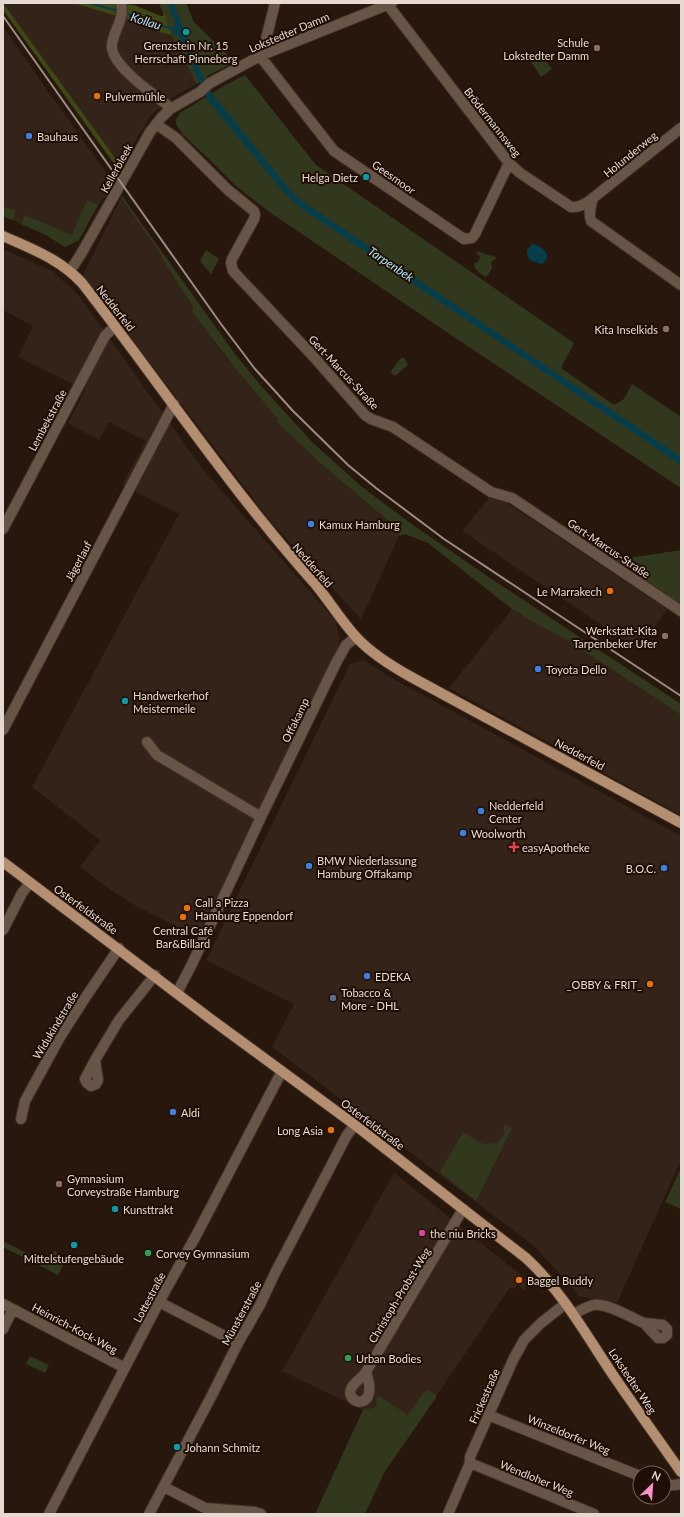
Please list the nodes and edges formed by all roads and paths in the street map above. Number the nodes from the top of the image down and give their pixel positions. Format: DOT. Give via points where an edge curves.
graph roads {
  1 [pos="275,3"];
  2 [pos="390,4"];
  3 [pos="121,9"];
  4 [pos="261,56"];
  5 [pos="200,92"];
  6 [pos="170,110"];
  7 [pos="156,124"];
  8 [pos="681,128"];
  9 [pos="509,163"];
  10 [pos="593,198"];
  11 [pos="3,237"];
  12 [pos="70,271"];
  13 [pos="681,285"];
  14 [pos="115,326"];
  15 [pos="174,404"];
  16 [pos="3,528"];
  17 [pos="681,610"];
  18 [pos="356,637"];
  19 [pos="3,730"];
  20 [pos="148,742"];
  21 [pos="261,817"];
  22 [pos="681,823"];
  23 [pos="3,862"];
  24 [pos="30,883"];
  25 [pos="3,930"];
  26 [pos="119,948"];
  27 [pos="155,976"];
  28 [pos="177,992"];
  29 [pos="95,1060"];
  30 [pos="282,1071"];
  31 [pos="22,1119"];
  32 [pos="355,1125"];
  33 [pos="463,1210"];
  34 [pos="159,1302"];
  35 [pos="3,1304"];
  36 [pos="565,1304"];
  37 [pos="13,1309"];
  38 [pos="574,1314"];
  39 [pos="644,1323"];
  40 [pos="3,1329"];
  41 [pos="238,1343"];
  42 [pos="125,1368"];
  43 [pos="366,1372"];
  44 [pos="488,1415"];
  45 [pos="470,1464"];
  46 [pos="681,1472"];
  47 [pos="632,1473"];
  48 [pos="164,1487"];
  49 [pos="450,1513"];
  50 [pos="49,1514"];
  51 [pos="149,1514"];
  52 [pos="261,1514"];
  53 [pos="594,1514"];
  1 -- 4 [label="street"];
  2 -- 4 [label="street, Lokstedter Damm"];
  2 -- 9 [label="street, Brödermannsweg"];
  3 -- 6 [label="street" via="112,45 114,55 121,66"];
  4 -- 5 [label="street, Lokstedter Damm"];
  4 -- 9 [label="street, Geesmoor" via="334,151 464,240 472,238 475,234"];
  5 -- 6 [label="street, Kellerbleek"];
  6 -- 7 [label="street, Kellerbleek"];
  7 -- 12 [label="street, Kellerbleek"];
  7 -- 17 [label="street, Gert-Marcus-Straße" via="176,138 228,190 254,211 254,219 232,259 233,271 365,414 397,429 491,492 512,498"];
  8 -- 10 [label="street, Holunderweg"];
  9 -- 10 [label="street, Brödermannsweg" via="571,207 582,206"];
  10 -- 13 [label="street" via="589,216 591,221"];
  11 -- 12 [label="main road, Nedderfeld" via="49,257"];
  12 -- 14 [label="main road, Nedderfeld"];
  14 -- 15 [label="main road, Nedderfeld"];
  14 -- 16 [label="street, Lembekstraße" via="105,336"];
  15 -- 18 [label="main road, Nedderfeld" via="266,527"];
  15 -- 19 [label="street, Jägerlauf"];
  18 -- 21 [label="street, Offakamp" via="346,645 336,663"];
  18 -- 22 [label="main road, Nedderfeld" via="395,668"];
  20 -- 21 [label="street" via="157,755"];
  21 -- 28 [label="street, Offakamp"];
  23 -- 24 [label="main road, Osterfeldstraße"];
  24 -- 25 [label="street"];
  24 -- 26 [label="main road, Osterfeldstraße"];
  26 -- 27 [label="main road, Osterfeldstraße"];
  26 -- 31 [label="street, Widukindstraße" via="60,1037 25,1101"];
  27 -- 28 [label="main road, Osterfeldstraße"];
  27 -- 29 [label="street" via="119,1020"];
  28 -- 30 [label="main road, Osterfeldstraße"];
  30 -- 32 [label="main road, Osterfeldstraße"];
  30 -- 34 [label="street, Lottestraße"];
  32 -- 33 [label="main road, Osterfeldstraße"];
  32 -- 41 [label="street, Münsterstraße" via="347,1135"];
  33 -- 36 [label="main road, Osterfeldstraße" via="530,1261"];
  33 -- 43 [label="street, Christoph-Probst-Weg"];
  34 -- 41 [label="street"];
  34 -- 42 [label="street, Lottestraße"];
  35 -- 37 [label="street, Heinrich-Kock-Weg"];
  36 -- 38 [label="main road, Lokstedter Weg"];
  36 -- 44 [label="street, Frickestraße" via="540,1323 524,1340"];
  37 -- 40 [label="street"];
  37 -- 42 [label="street, Heinrich-Kock-Weg"];
  38 -- 39 [label="street" via="598,1304"];
  38 -- 46 [label="main road, Lokstedter Weg" via="618,1383"];
  41 -- 48 [label="street, Münsterstraße"];
  42 -- 50 [label="street, Lottestraße"];
  44 -- 45 [label="street, Frickestraße" via="470,1457"];
  44 -- 47 [label="street, Winzeldorfer Weg"];
  45 -- 49 [label="street, Frickestraße"];
  45 -- 53 [label="street, Wendloher Weg"];
  48 -- 51 [label="street, Münsterstraße"];
  48 -- 52 [label="street" via="205,1508"];
}
